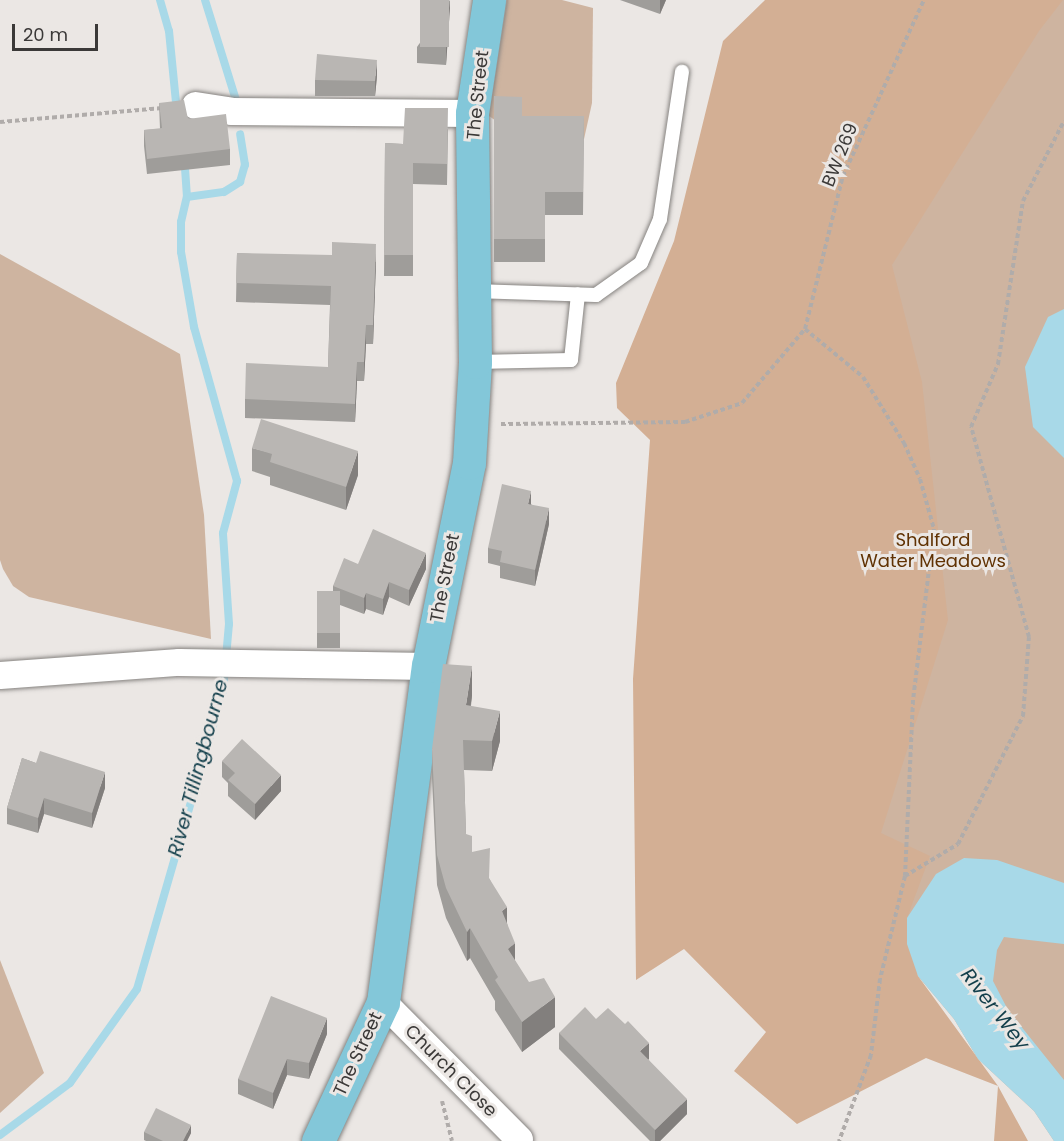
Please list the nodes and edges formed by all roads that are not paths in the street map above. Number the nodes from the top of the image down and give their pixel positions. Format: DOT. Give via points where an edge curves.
graph roads {
  1 [pos="489,0"];
  2 [pos="682,72"];
  3 [pos="195,105"];
  4 [pos="472,114"];
  5 [pos="474,291"];
  6 [pos="578,294"];
  7 [pos="475,362"];
  8 [pos="428,666"];
  9 [pos="0,675"];
  10 [pos="383,1002"];
  11 [pos="520,1140"];
  12 [pos="318,1141"];
  1 -- 4 [label="main road, The Street"];
  2 -- 6 [label="lane" via="660,219 641,263 596,295"];
  3 -- 4 [label="street" via="231,111"];
  4 -- 5 [label="main road, The Street"];
  5 -- 6 [label="lane"];
  5 -- 7 [label="main road, The Street"];
  6 -- 7 [label="lane" via="571,360"];
  7 -- 8 [label="main road, The Street" via="469,463"];
  8 -- 9 [label="street" via="179,662"];
  8 -- 10 [label="main road, The Street"];
  10 -- 11 [label="street, Church Close"];
  10 -- 12 [label="main road, The Street"];
}
